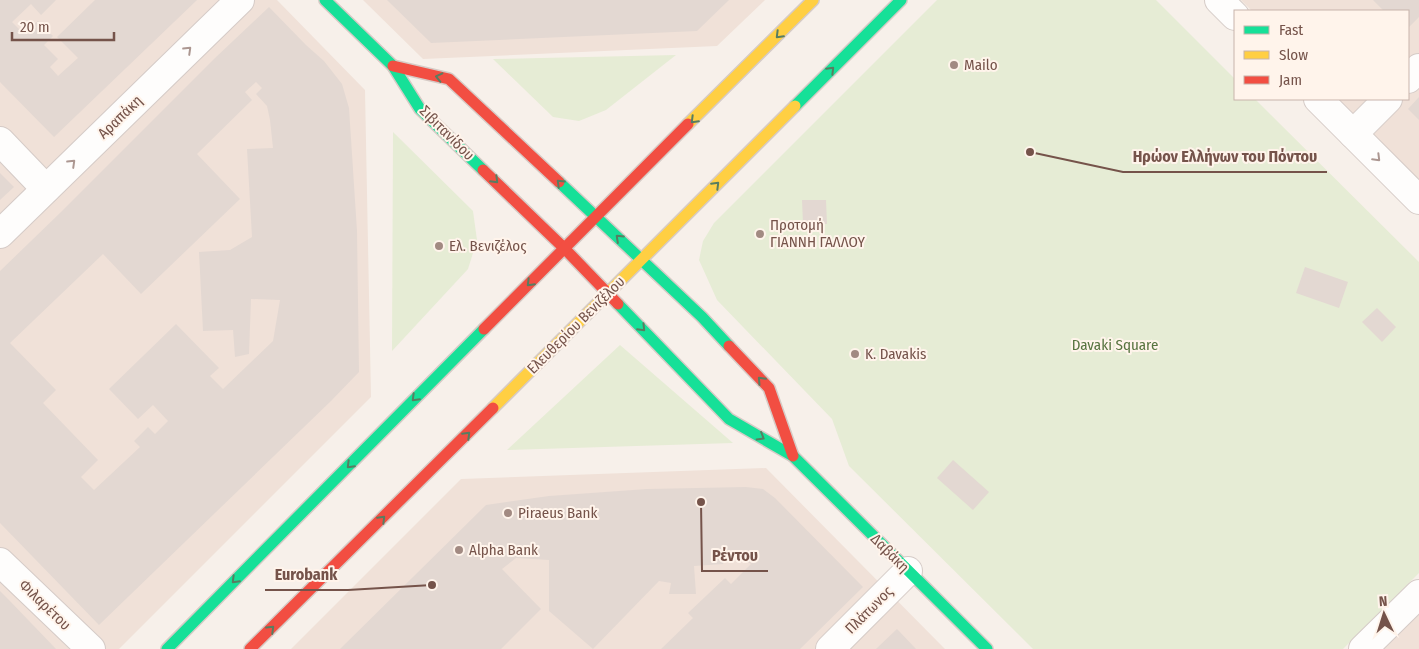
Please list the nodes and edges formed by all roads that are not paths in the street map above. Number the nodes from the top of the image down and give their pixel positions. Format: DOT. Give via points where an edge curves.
graph roads {
  1 [pos="240,0"];
  2 [pos="325,0"];
  3 [pos="814,0"];
  4 [pos="901,0"];
  5 [pos="1219,0"];
  6 [pos="1234,15"];
  7 [pos="393,66"];
  8 [pos="1419,68"];
  9 [pos="1409,78"];
  10 [pos="1319,100"];
  11 [pos="1387,100"];
  12 [pos="1353,134"];
  13 [pos="0,141"];
  14 [pos="46,189"];
  15 [pos="1419,200"];
  16 [pos="595,216"];
  17 [pos="0,234"];
  18 [pos="564,248"];
  19 [pos="642,260"];
  20 [pos="608,293"];
  21 [pos="793,456"];
  22 [pos="0,562"];
  23 [pos="908,571"];
  24 [pos="1419,594"];
  25 [pos="91,649"];
  26 [pos="167,649"];
  27 [pos="250,649"];
  28 [pos="830,649"];
  29 [pos="987,649"];
  30 [pos="1364,649"];
  14 -- 1 [label="street, Αραπάκη, one-way"];
  2 -- 7 [label="main road, Σιβιτανίδου"];
  3 -- 16 [label="main road, one-way"];
  19 -- 4 [label="main road, Ελευθερίου Βενιζέλου, one-way"];
  5 -- 6 [label="street"];
  16 -- 7 [label="main road, one-way" via="449,79"];
  7 -- 18 [label="main road, Σιβιτανίδου, one-way" via="420,109"];
  8 -- 9 [label="street"];
  10 -- 12 [label="street"];
  11 -- 12 [label="street"];
  12 -- 15 [label="street, one-way"];
  13 -- 14 [label="street"];
  14 -- 17 [label="street, Αραπάκη"];
  16 -- 18 [label="main road"];
  19 -- 16 [label="main road, one-way"];
  18 -- 20 [label="main road, Σιβιτανίδου"];
  18 -- 26 [label="main road, one-way"];
  19 -- 20 [label="main road, Ελευθερίου Βενιζέλου"];
  21 -- 19 [label="main road, Δαβάκη, one-way" via="769,388"];
  20 -- 21 [label="main road, Δαβάκη, one-way" via="730,419"];
  27 -- 20 [label="main road, Ελευθερίου Βενιζέλου, one-way"];
  21 -- 23 [label="main road, Δαβάκη"];
  22 -- 25 [label="street, Φιλαρέτου"];
  23 -- 28 [label="street, Πλάτωνος"];
  23 -- 29 [label="main road, Δαβάκη"];
  24 -- 30 [label="street"];
}
